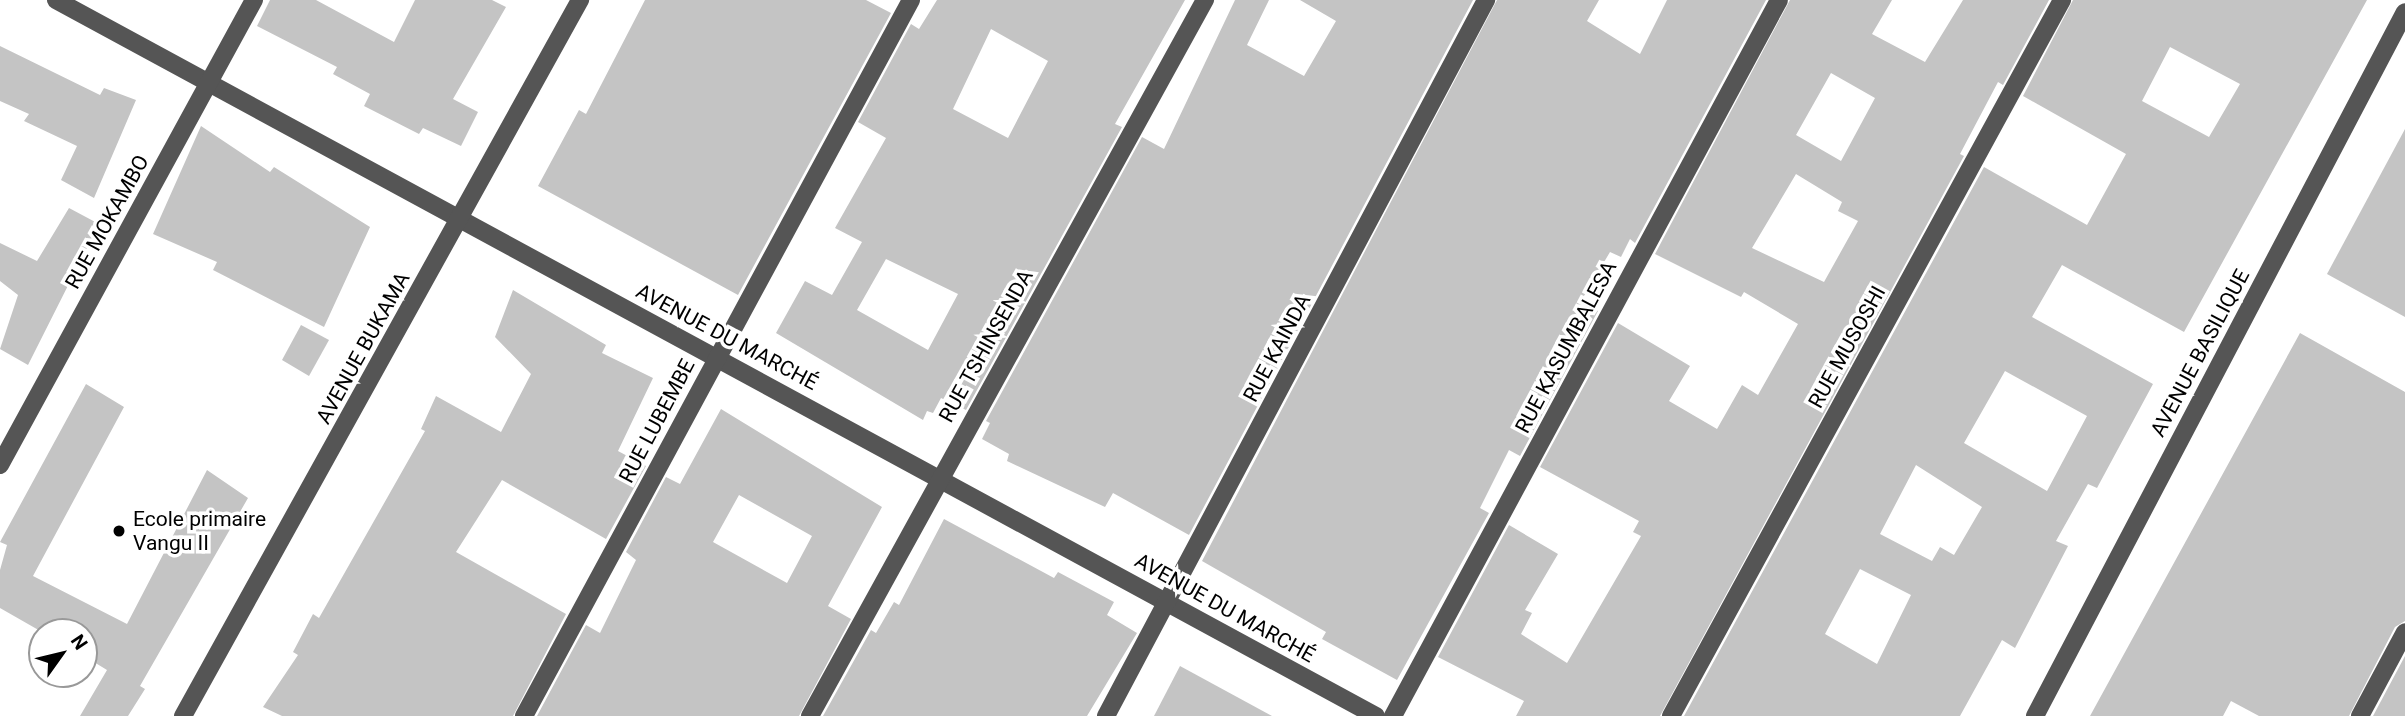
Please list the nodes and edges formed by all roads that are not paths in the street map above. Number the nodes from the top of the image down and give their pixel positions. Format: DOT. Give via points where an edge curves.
graph roads {
  1 [pos="56,0"];
  2 [pos="254,0"];
  3 [pos="580,0"];
  4 [pos="911,0"];
  5 [pos="1205,0"];
  6 [pos="1486,0"];
  7 [pos="1779,0"];
  8 [pos="2062,0"];
  9 [pos="2405,12"];
  10 [pos="207,86"];
  11 [pos="462,220"];
  12 [pos="718,357"];
  13 [pos="0,465"];
  14 [pos="939,477"];
  15 [pos="1169,603"];
  16 [pos="2405,632"];
  17 [pos="183,716"];
  18 [pos="524,716"];
  19 [pos="810,716"];
  20 [pos="1107,716"];
  21 [pos="1376,716"];
  22 [pos="1392,716"];
  23 [pos="1671,716"];
  24 [pos="2035,716"];
  25 [pos="2360,716"];
  1 -- 10 [label="street, AVENUE DU MARCHÉ"];
  2 -- 10 [label="street, RUE MOKAMBO"];
  3 -- 11 [label="street, AVENUE BUKAMA"];
  4 -- 12 [label="street, RUE LUBEMBE"];
  5 -- 14 [label="street, RUE TSHINSENDA"];
  6 -- 15 [label="street, RUE KAINDA"];
  7 -- 22 [label="street, RUE KASUMBALESA"];
  8 -- 23 [label="street, RUE MUSOSHI"];
  9 -- 24 [label="street, AVENUE BASILIQUE"];
  10 -- 11 [label="street, AVENUE DU MARCHÉ"];
  10 -- 13 [label="street, RUE MOKAMBO"];
  11 -- 12 [label="street, AVENUE DU MARCHÉ"];
  11 -- 17 [label="street, AVENUE BUKAMA"];
  12 -- 14 [label="street, AVENUE DU MARCHÉ"];
  12 -- 18 [label="street, RUE LUBEMBE"];
  14 -- 15 [label="street, AVENUE DU MARCHÉ"];
  14 -- 19 [label="street, RUE TSHINSENDA"];
  15 -- 20 [label="street, RUE KAINDA"];
  15 -- 21 [label="street, AVENUE DU MARCHÉ"];
  16 -- 25 [label="street"];
}
